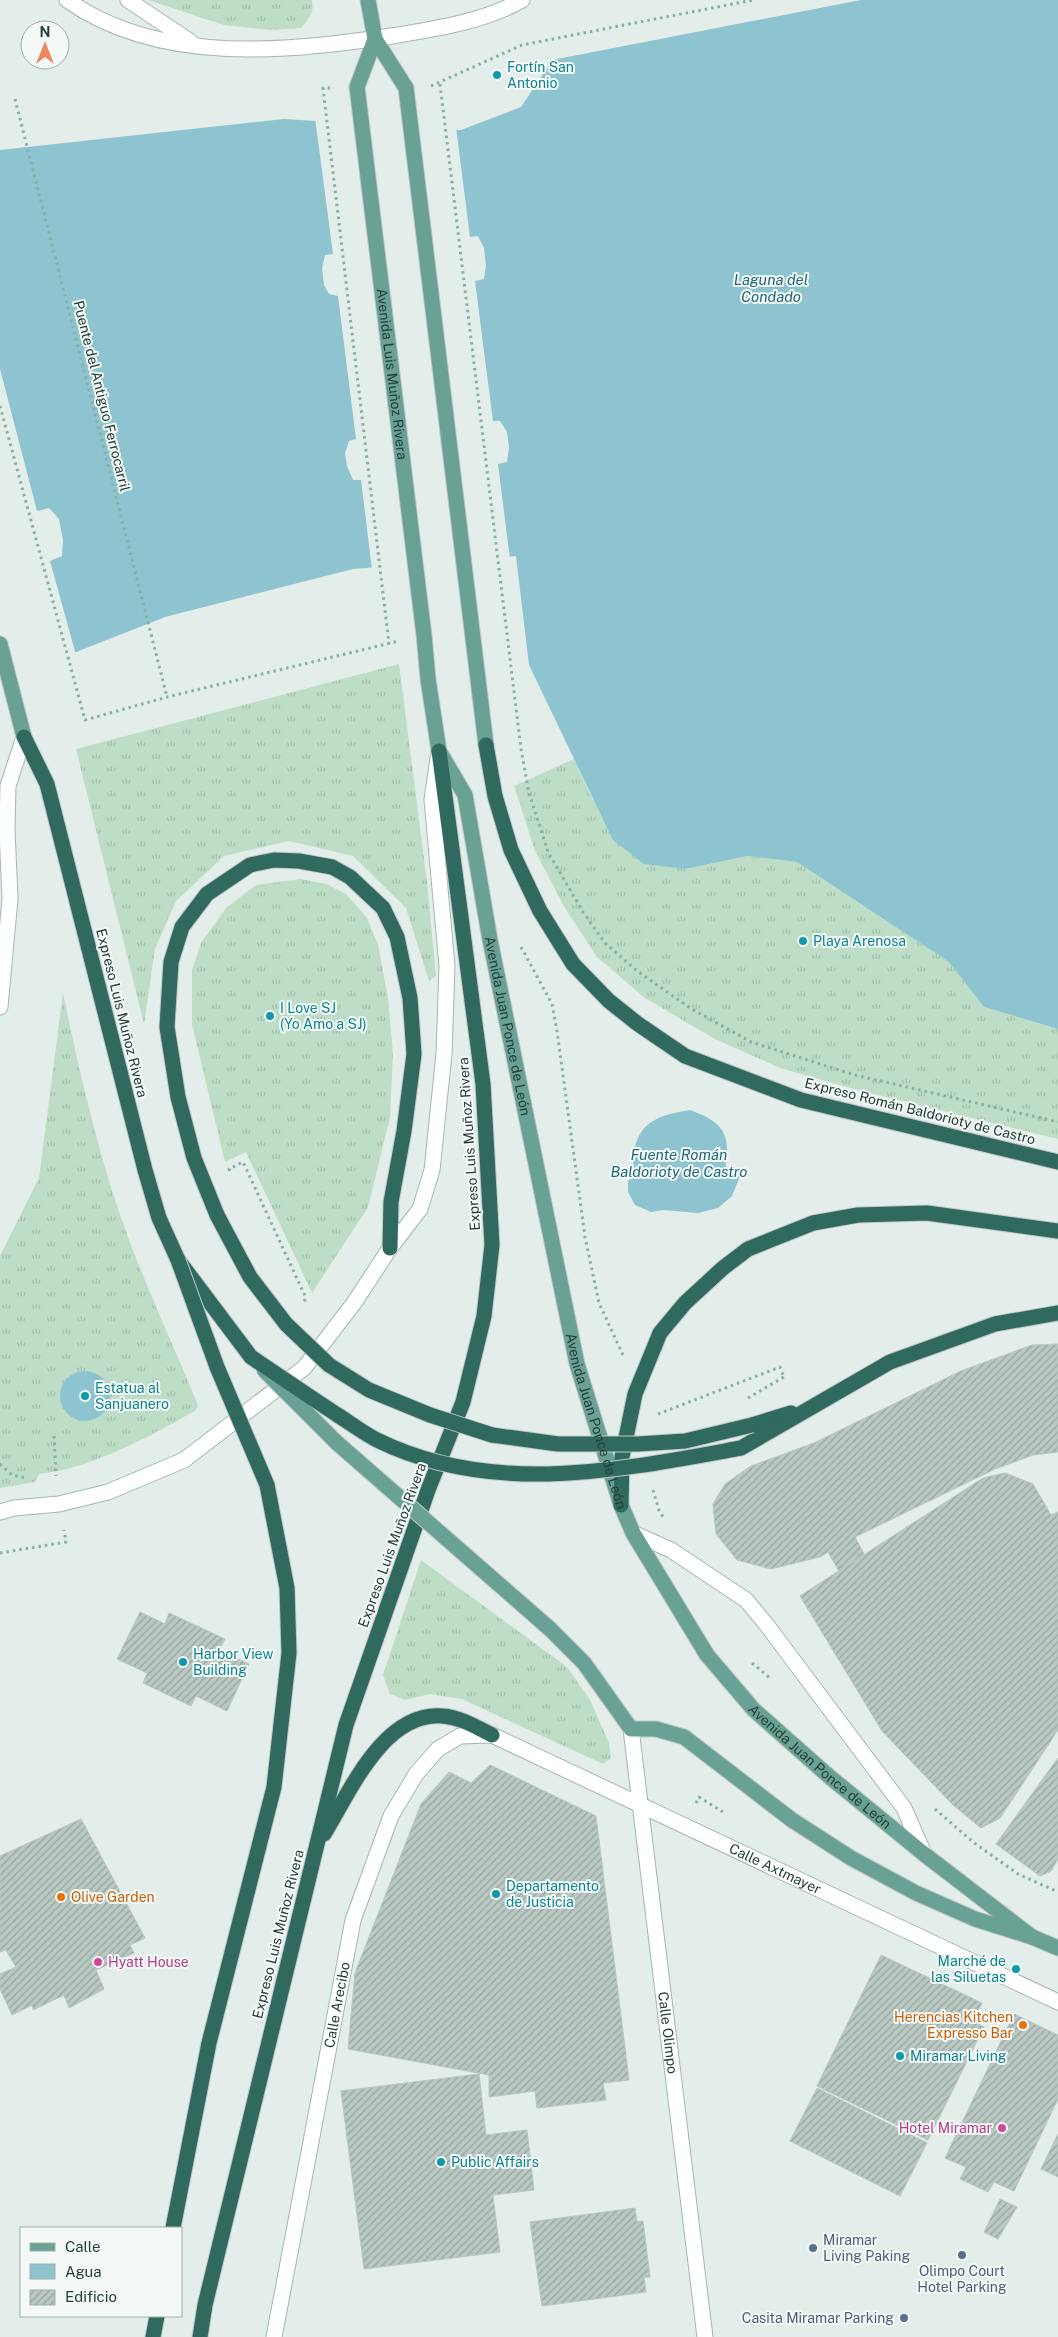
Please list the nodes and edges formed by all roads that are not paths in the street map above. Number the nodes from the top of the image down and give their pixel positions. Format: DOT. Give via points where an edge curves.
graph roads {
  1 [pos="67,0"];
  2 [pos="128,0"];
  3 [pos="368,0"];
  4 [pos="522,0"];
  5 [pos="375,39"];
  6 [pos="195,45"];
  7 [pos="0,644"];
  8 [pos="24,737"];
  9 [pos="486,745"];
  10 [pos="439,751"];
  11 [pos="0,1007"];
  12 [pos="1058,1162"];
  13 [pos="1058,1231"];
  14 [pos="390,1248"];
  15 [pos="178,1260"];
  16 [pos="1058,1313"];
  17 [pos="251,1357"];
  18 [pos="819,1404"];
  19 [pos="621,1505"];
  20 [pos="0,1512"];
  21 [pos="633,1533"];
  22 [pos="630,1730"];
  23 [pos="492,1735"];
  24 [pos="641,1807"];
  25 [pos="316,1848"];
  26 [pos="924,1854"];
  27 [pos="1032,1937"];
  28 [pos="1058,1948"];
  29 [pos="1058,2002"];
  30 [pos="174,2227"];
  31 [pos="157,2317"];
  32 [pos="152,2337"];
  33 [pos="200,2337"];
  34 [pos="274,2337"];
  35 [pos="705,2337"];
  1 -- 6 [label="street" via="81,10 136,35"];
  2 -- 6 [label="street"];
  3 -- 5 [label="main road"];
  4 -- 5 [label="street" via="501,12"];
  5 -- 6 [label="street" via="263,50"];
  5 -- 9 [label="main road" via="406,88"];
  5 -- 10 [label="main road, Avenida Luis Muñoz Rivera" via="357,87"];
  7 -- 8 [label="main road"];
  8 -- 11 [label="street" via="8,786 10,899"];
  8 -- 15 [label="highway, Expreso Luis Muñoz Rivera" via="47,784 145,1170 159,1218"];
  9 -- 12 [label="highway, Expreso Román Baldorioty de Castro" via="494,796 511,850 540,911 573,964 609,1001 638,1024 685,1056 801,1100"];
  10 -- 14 [label="street" via="432,800 447,966 442,1091 432,1170 420,1209"];
  10 -- 19 [label="main road, Avenida Juan Ponce de León" via="464,795 490,940 577,1364"];
  10 -- 25 [label="highway, Expreso Luis Muñoz Rivera" via="483,1084 492,1245 484,1316 463,1402 428,1490 346,1725"];
  13 -- 19 [label="highway" via="927,1213 858,1215 813,1223 748,1249 685,1302 660,1333 634,1394 622,1456"];
  14 -- 18 [label="highway, bridge" via="391,1202 414,1054 410,998 397,937 383,908 350,877 332,866 299,860 274,860 250,865 207,894 182,927 171,962 167,1027 178,1097 194,1158 217,1215 250,1277 286,1324 329,1365 369,1390 430,1416 492,1435 558,1444 685,1441"];
  14 -- 20 [label="street" via="354,1303 304,1368 184,1460 108,1492 59,1504"];
  15 -- 17 [label="highway, bridge"];
  15 -- 30 [label="highway, Expreso Luis Muñoz Rivera, bridge" via="217,1367 267,1485 287,1588 289,1653 274,1787 209,2043"];
  16 -- 18 [label="highway" via="995,1324 939,1342 890,1362"];
  17 -- 18 [label="highway, bridge" via="376,1440 423,1460 489,1473 532,1475 645,1466 741,1448"];
  17 -- 22 [label="main road, bridge" via="336,1442 550,1629 584,1663"];
  19 -- 21 [label="main road, Avenida Juan Ponce de León"];
  21 -- 26 [label="main road, Avenida Juan Ponce de León" via="707,1655 754,1710"];
  21 -- 26 [label="street" via="671,1550 746,1600 904,1808"];
  22 -- 24 [label="street, Calle Olimpo"];
  22 -- 27 [label="main road" via="656,1730 684,1737 792,1820 851,1858 974,1919"];
  23 -- 24 [label="street, Calle Axtmayer"];
  23 -- 25 [label="highway" via="464,1721 442,1716 413,1720 386,1738"];
  23 -- 34 [label="street, Calle Arecibo" via="460,1736 438,1749 416,1774 391,1816 353,1920"];
  24 -- 29 [label="street, Calle Axtmayer"];
  24 -- 35 [label="street, Calle Olimpo"];
  25 -- 33 [label="highway, Expreso Luis Muñoz Rivera" via="205,2305"];
  26 -- 27 [label="main road, Avenida Juan Ponce de León"];
  27 -- 28 [label="main road"];
  31 -- 32 [label="highway"];
}
